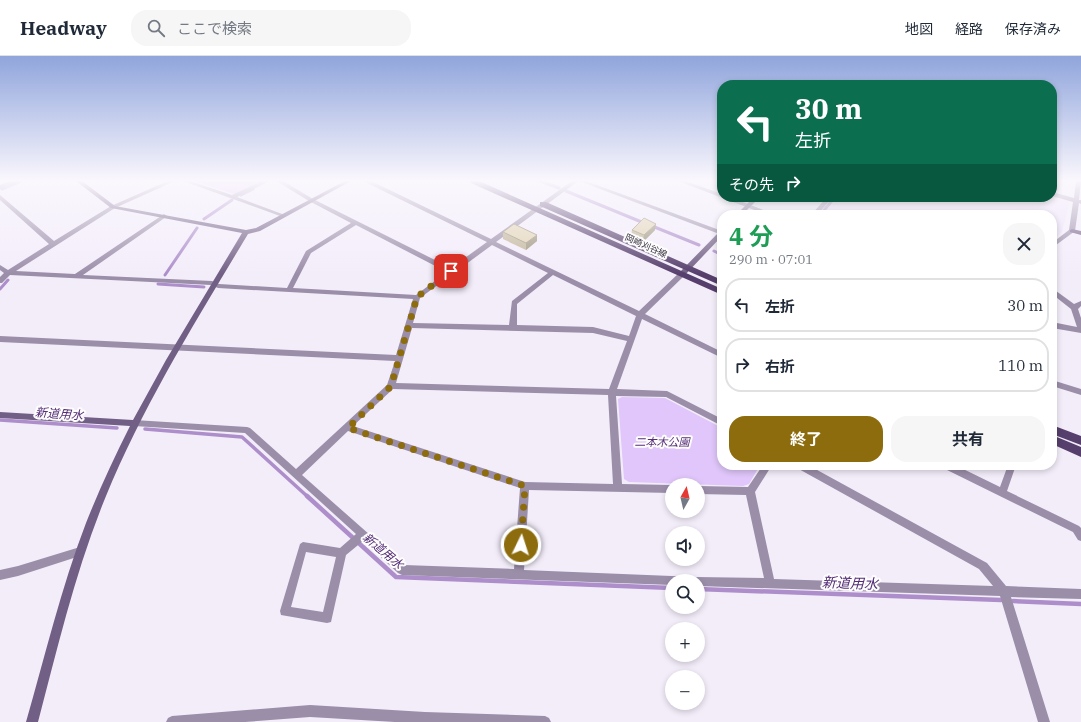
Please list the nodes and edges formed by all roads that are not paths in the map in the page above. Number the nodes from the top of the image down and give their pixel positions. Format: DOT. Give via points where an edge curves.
graph roads {
  1 [pos="17,212"];
  2 [pos="105,212"];
  3 [pos="142,212"];
  4 [pos="272,212"];
  5 [pos="289,212"];
  6 [pos="334,212"];
  7 [pos="431,212"];
  8 [pos="531,212"];
  9 [pos="553,212"];
  10 [pos="667,212"];
  11 [pos="1076,212"];
  12 [pos="164,216"];
  13 [pos="282,216"];
  14 [pos="355,223"];
  15 [pos="717,231"];
  16 [pos="1072,231"];
  17 [pos="246,232"];
  18 [pos="1081,233"];
  19 [pos="717,238"];
  20 [pos="491,242"];
  21 [pos="1057,242"];
  22 [pos="53,244"];
  23 [pos="0,267"];
  24 [pos="451,271"];
  25 [pos="685,271"];
  26 [pos="552,272"];
  27 [pos="8,273"];
  28 [pos="75,277"];
  29 [pos="0,281"];
  30 [pos="717,281"];
  31 [pos="215,284"];
  32 [pos="717,289"];
  33 [pos="289,290"];
  34 [pos="1057,294"];
  35 [pos="417,297"];
  36 [pos="1081,303"];
  37 [pos="1074,308"];
  38 [pos="640,315"];
  39 [pos="408,325"];
  40 [pos="1057,326"];
  41 [pos="513,327"];
  42 [pos="1081,329"];
  43 [pos="0,339"];
  44 [pos="631,339"];
  45 [pos="178,347"];
  46 [pos="717,353"];
  47 [pos="399,358"];
  48 [pos="1057,385"];
  49 [pos="391,386"];
  50 [pos="1081,392"];
  51 [pos="612,393"];
  52 [pos="0,415"];
  53 [pos="717,420"];
  54 [pos="134,423"];
  55 [pos="348,428"];
  56 [pos="1057,431"];
  57 [pos="1057,441"];
  58 [pos="1081,441"];
  59 [pos="1081,452"];
  60 [pos="765,470"];
  61 [pos="809,470"];
  62 [pos="956,470"];
  63 [pos="1010,470"];
  64 [pos="297,474"];
  65 [pos="525,486"];
  66 [pos="618,488"];
  67 [pos="665,489"];
  68 [pos="705,490"];
  69 [pos="750,491"];
  70 [pos="1002,493"];
  71 [pos="362,535"];
  72 [pos="1081,537"];
  73 [pos="80,552"];
  74 [pos="342,553"];
  75 [pos="0,575"];
  76 [pos="519,575"];
  77 [pos="665,580"];
  78 [pos="705,581"];
  79 [pos="770,584"];
  80 [pos="1004,592"];
  81 [pos="1081,594"];
  82 [pos="32,722"];
  83 [pos="172,722"];
  84 [pos="545,722"];
  85 [pos="1044,722"];
  1 -- 22 [label="street"];
  2 -- 22 [label="street"];
  3 -- 12 [label="street"];
  4 -- 13 [label="street"];
  5 -- 13 [label="street"];
  6 -- 14 [label="street"];
  7 -- 20 [label="street"];
  8 -- 20 [label="street"];
  9 -- 25 [label="main road, 岡崎刈谷線"];
  10 -- 15 [label="street"];
  11 -- 16 [label="street"];
  12 -- 17 [label="street"];
  12 -- 28 [label="street"];
  13 -- 17 [label="street" via="258,230"];
  14 -- 24 [label="street"];
  14 -- 33 [label="street" via="308,252"];
  16 -- 18 [label="street"];
  16 -- 21 [label="street"];
  17 -- 31 [label="street"];
  19 -- 25 [label="street"];
  20 -- 24 [label="street"];
  20 -- 26 [label="street"];
  22 -- 27 [label="street"];
  23 -- 27 [label="street"];
  24 -- 35 [label="street"];
  25 -- 30 [label="main road, 岡崎刈谷線"];
  25 -- 32 [label="main road, 岡崎刈谷線"];
  25 -- 38 [label="street"];
  26 -- 38 [label="street"];
  26 -- 41 [label="street" via="514,303"];
  27 -- 28 [label="street"];
  27 -- 29 [label="street"];
  28 -- 31 [label="street"];
  31 -- 33 [label="street"];
  31 -- 45 [label="street"];
  33 -- 35 [label="street"];
  34 -- 37 [label="street"];
  35 -- 39 [label="street"];
  36 -- 37 [label="street"];
  37 -- 42 [label="street"];
  38 -- 44 [label="street"];
  38 -- 46 [label="street"];
  39 -- 41 [label="street"];
  39 -- 47 [label="street"];
  40 -- 42 [label="street"];
  41 -- 44 [label="street" via="593,330"];
  43 -- 45 [label="street"];
  44 -- 51 [label="street"];
  45 -- 47 [label="street"];
  45 -- 54 [label="street"];
  47 -- 49 [label="street"];
  48 -- 50 [label="street"];
  49 -- 51 [label="street"];
  49 -- 55 [label="street"];
  51 -- 53 [label="street" via="667,394"];
  51 -- 66 [label="street"];
  52 -- 54 [label="street"];
  54 -- 64 [label="street" via="247,430"];
  54 -- 73 [label="street"];
  55 -- 64 [label="street"];
  55 -- 65 [label="street"];
  56 -- 58 [label="main road"];
  57 -- 59 [label="main road"];
  60 -- 69 [label="street"];
  61 -- 80 [label="street" via="983,566"];
  62 -- 70 [label="street"];
  63 -- 70 [label="street"];
  64 -- 71 [label="street"];
  65 -- 66 [label="street"];
  65 -- 76 [label="street"];
  66 -- 67 [label="street"];
  68 -- 69 [label="street"];
  69 -- 79 [label="street"];
  70 -- 72 [label="street" via="1076,529"];
  71 -- 74 [label="street"];
  71 -- 76 [label="street" via="402,570"];
  73 -- 75 [label="street"];
  73 -- 82 [label="street"];
  74 -- 74 [label="street" via="303,547 285,611 327,618"];
  76 -- 77 [label="street"];
  78 -- 79 [label="street"];
  79 -- 80 [label="street"];
  80 -- 81 [label="street"];
  80 -- 85 [label="street"];
  83 -- 84 [label="street" via="310,711"];
}
